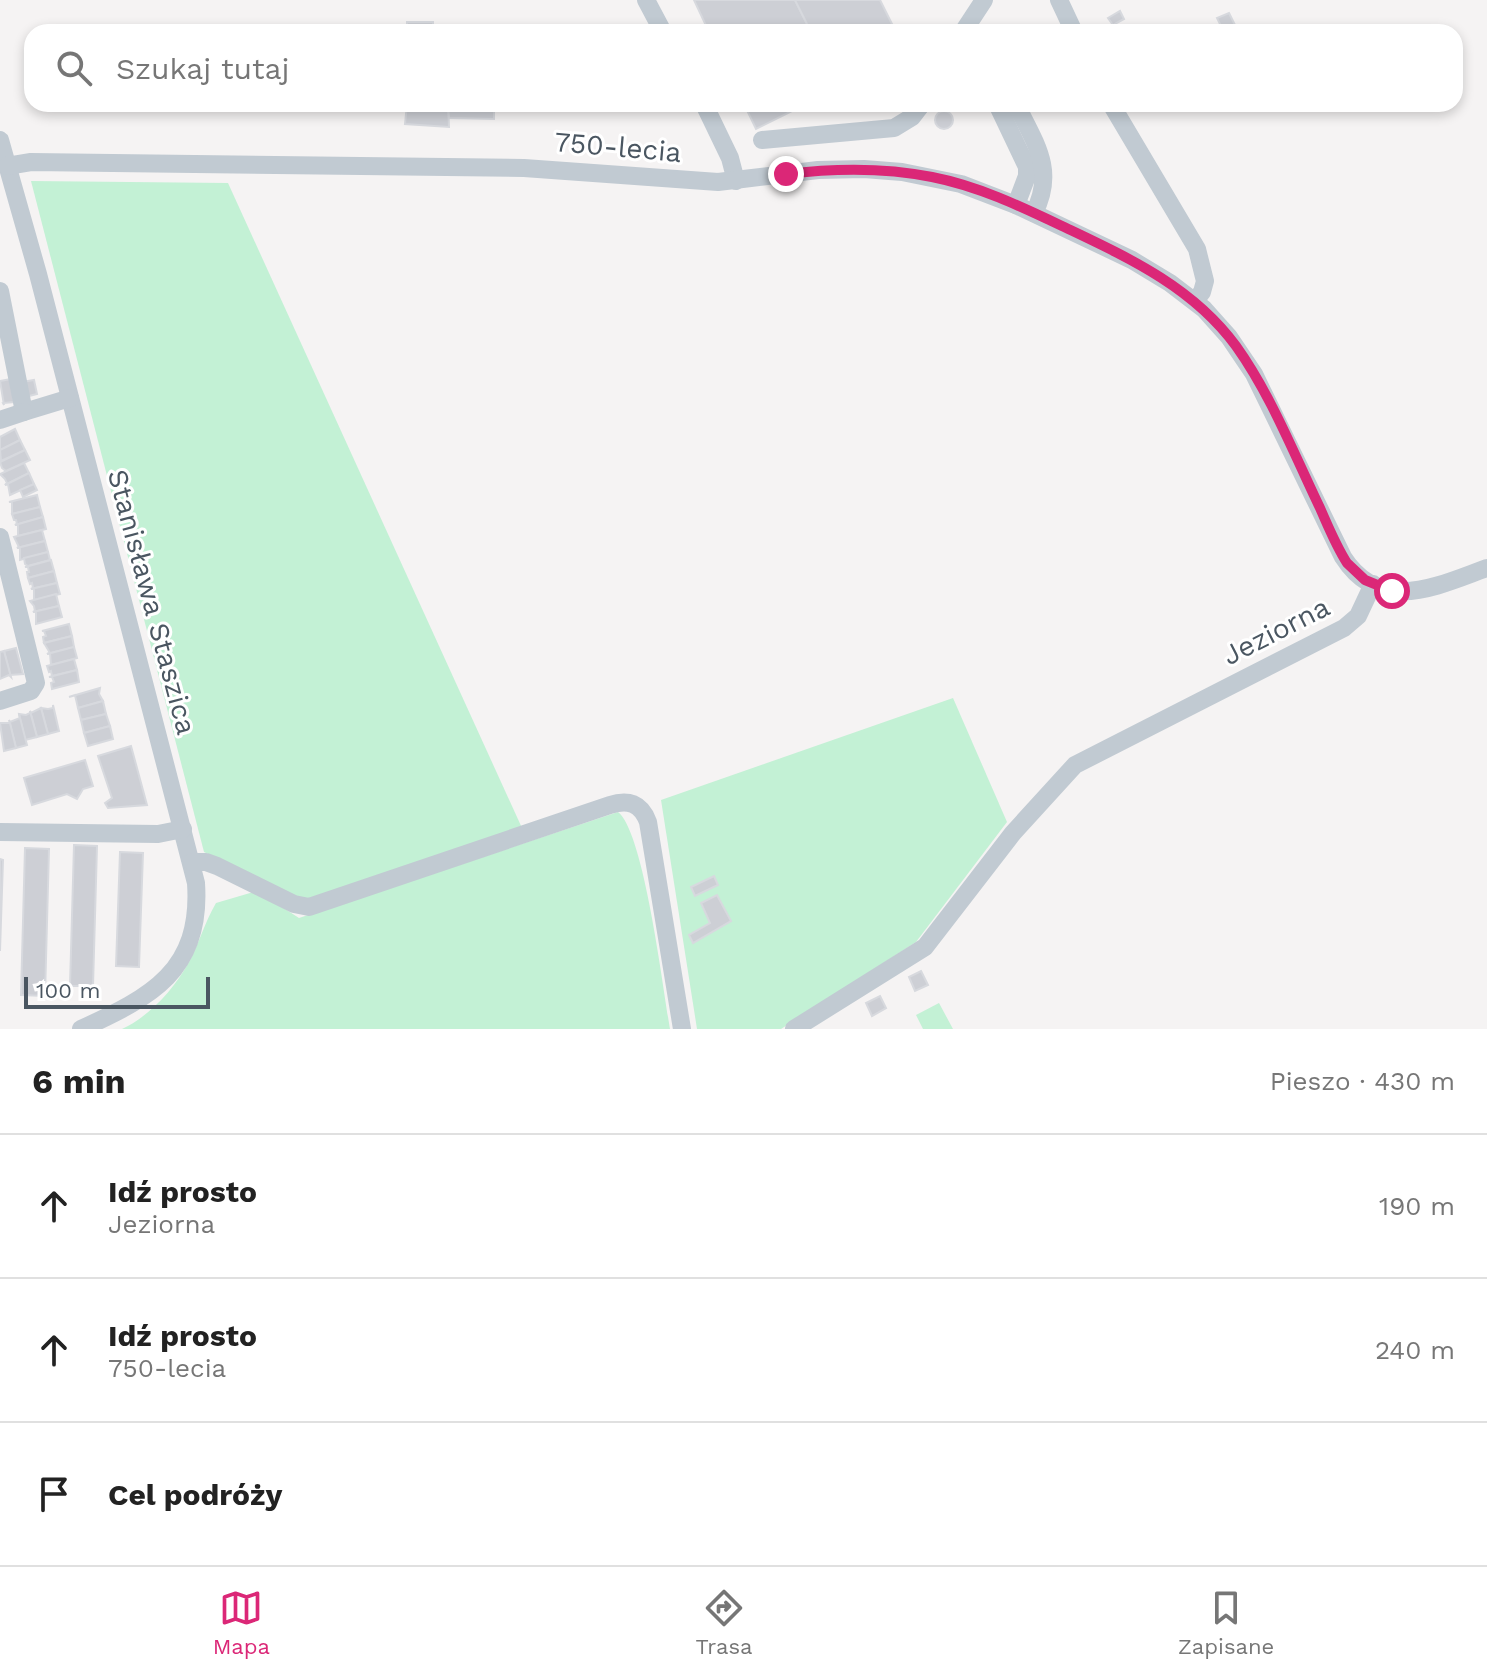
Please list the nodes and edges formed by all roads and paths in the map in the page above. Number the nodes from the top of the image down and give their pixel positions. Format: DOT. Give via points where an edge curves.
graph roads {
  1 [pos="646,0"];
  2 [pos="984,0"];
  3 [pos="1059,0"];
  4 [pos="659,24"];
  5 [pos="970,24"];
  6 [pos="1070,24"];
  7 [pos="708,112"];
  8 [pos="916,112"];
  9 [pos="1001,112"];
  10 [pos="1020,112"];
  11 [pos="1116,112"];
  12 [pos="0,140"];
  13 [pos="762,140"];
  14 [pos="7,166"];
  15 [pos="736,181"];
  16 [pos="1016,205"];
  17 [pos="9,208"];
  18 [pos="1034,213"];
  19 [pos="0,291"];
  20 [pos="1195,301"];
  21 [pos="70,398"];
  22 [pos="24,412"];
  23 [pos="0,420"];
  24 [pos="2,549"];
  25 [pos="1487,568"];
  26 [pos="1373,584"];
  27 [pos="0,701"];
  28 [pos="183,829"];
  29 [pos="0,832"];
  30 [pos="192,862"];
  31 [pos="81,1029"];
  32 [pos="682,1029"];
  33 [pos="794,1029"];
  1 -- 4 [label="street"];
  2 -- 5 [label="street"];
  3 -- 6 [label="street"];
  7 -- 15 [label="street"];
  8 -- 13 [label="street" via="894,128"];
  9 -- 16 [label="street" via="1027,167"];
  10 -- 18 [label="street" via="1044,167"];
  11 -- 20 [label="street" via="1197,249 1205,281"];
  12 -- 14 [label="street, Stanisława Staszica"];
  14 -- 15 [label="street, 750-lecia" via="31,162 524,168"];
  14 -- 17 [label="street, Stanisława Staszica"];
  15 -- 16 [label="street, 750-lecia" via="835,169 888,170 947,180"];
  16 -- 18 [label="street, 750-lecia"];
  17 -- 21 [label="street, Stanisława Staszica"];
  18 -- 20 [label="street, 750-lecia" via="1145,267"];
  19 -- 22 [label="street"];
  20 -- 26 [label="street, Jeziorna" via="1246,361 1343,557"];
  21 -- 22 [label="street"];
  21 -- 28 [label="street, Stanisława Staszica"];
  22 -- 23 [label="street"];
  24 -- 27 [label="street" via="36,683 31,691"];
  25 -- 26 [label="street" via="1412,592"];
  26 -- 33 [label="street, Jeziorna" via="1352,623 1068,770 925,947"];
  28 -- 29 [label="street" via="158,834"];
  28 -- 30 [label="street, Stanisława Staszica"];
  30 -- 31 [label="street, Stanisława Staszica" via="196,915 181,958 147,996"];
  30 -- 32 [label="street" via="212,863 309,907 630,802 643,810 648,822"];
}
